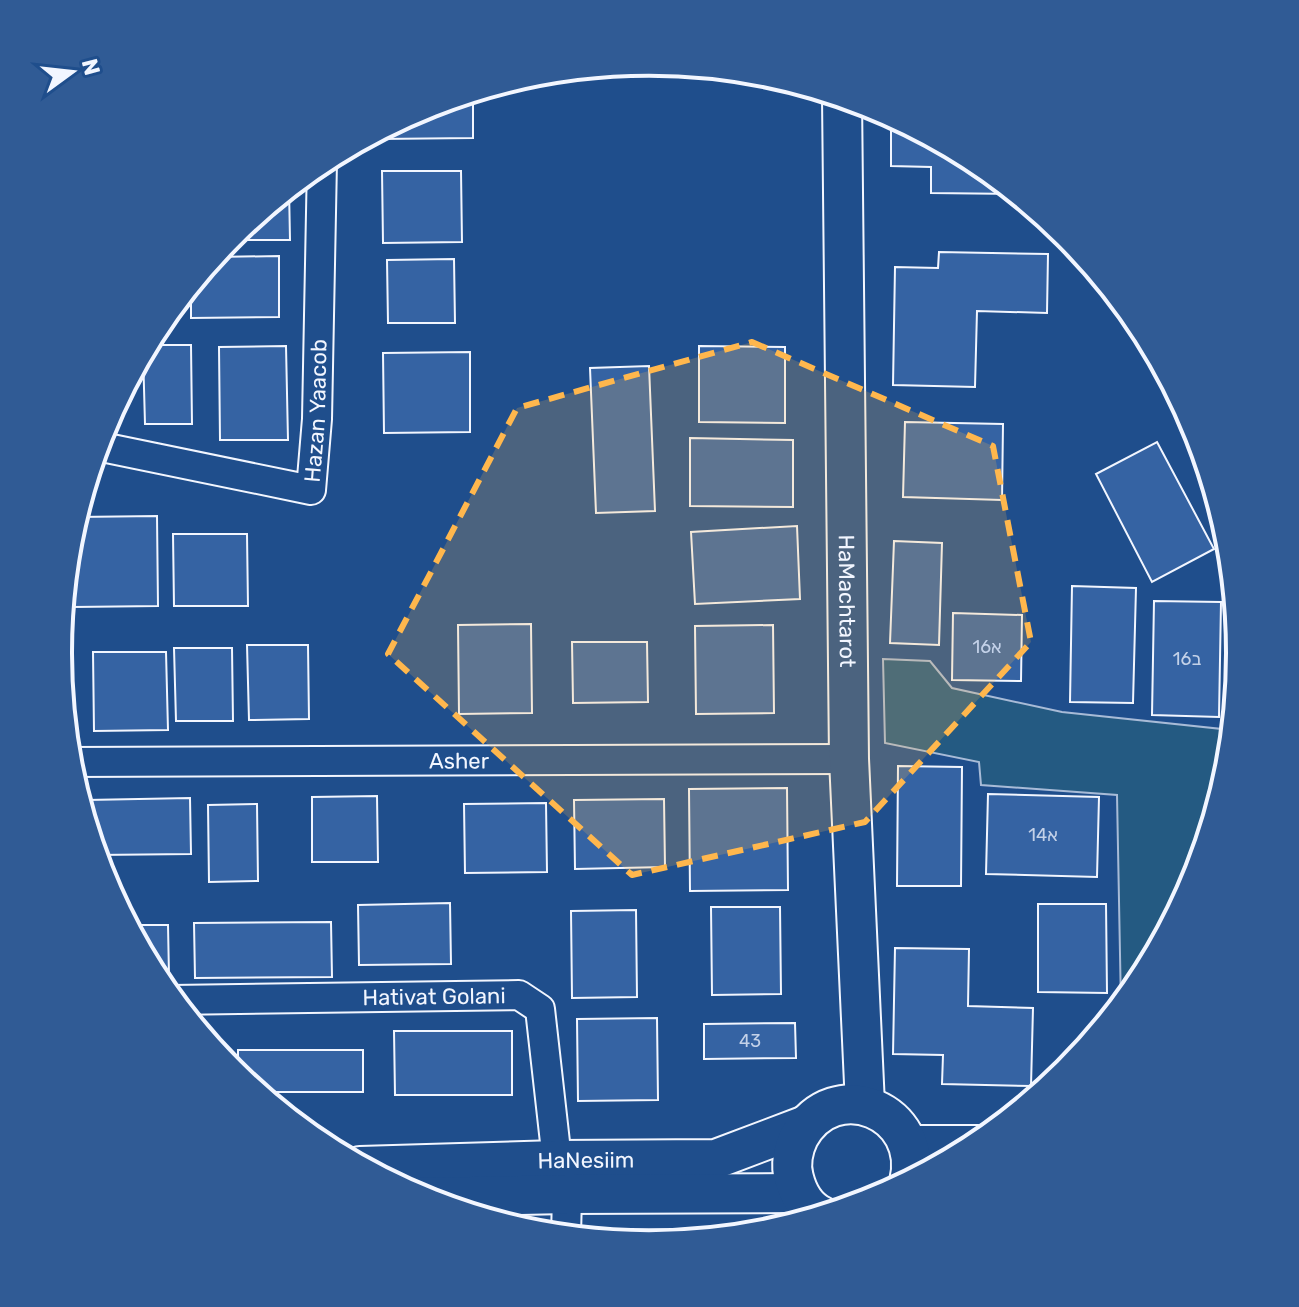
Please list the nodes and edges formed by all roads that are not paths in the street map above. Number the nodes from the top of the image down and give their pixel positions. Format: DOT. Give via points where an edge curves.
graph roads {
  1 [pos="842,110"];
  2 [pos="322,178"];
  3 [pos="110,449"];
  4 [pos="849,759"];
  5 [pos="82,762"];
  6 [pos="187,1000"];
  7 [pos="865,1105"];
  8 [pos="806,1125"];
  9 [pos="909,1145"];
  10 [pos="952,1145"];
  11 [pos="387,1167"];
  12 [pos="913,1167"];
  13 [pos="562,1177"];
  14 [pos="446,1193"];
  15 [pos="810,1205"];
  16 [pos="565,1225"];
  1 -- 4 [label="street, HaMachtarot"];
  2 -- 3 [label="street, Hazan Yaacob" via="311,490"];
  4 -- 5 [label="street, Asher"];
  4 -- 7 [label="street, HaMachtarot"];
  6 -- 13 [label="street, Hativat Golani" via="519,995 540,1009"];
  7 -- 8 [label="street, HaNesiim" via="843,1105"];
  7 -- 9 [label="street" via="884,1113"];
  8 -- 13 [label="street, HaNesiim" via="716,1159"];
  8 -- 15 [label="street" via="794,1147 792,1170"];
  9 -- 10 [label="street"];
  9 -- 12 [label="street"];
  11 -- 13 [label="street, HaNesiim"];
  13 -- 14 [label="street, HaNesiim"];
  13 -- 15 [label="street, HaNesiim"];
  13 -- 16 [label="street, Hativat Golani"];
}
